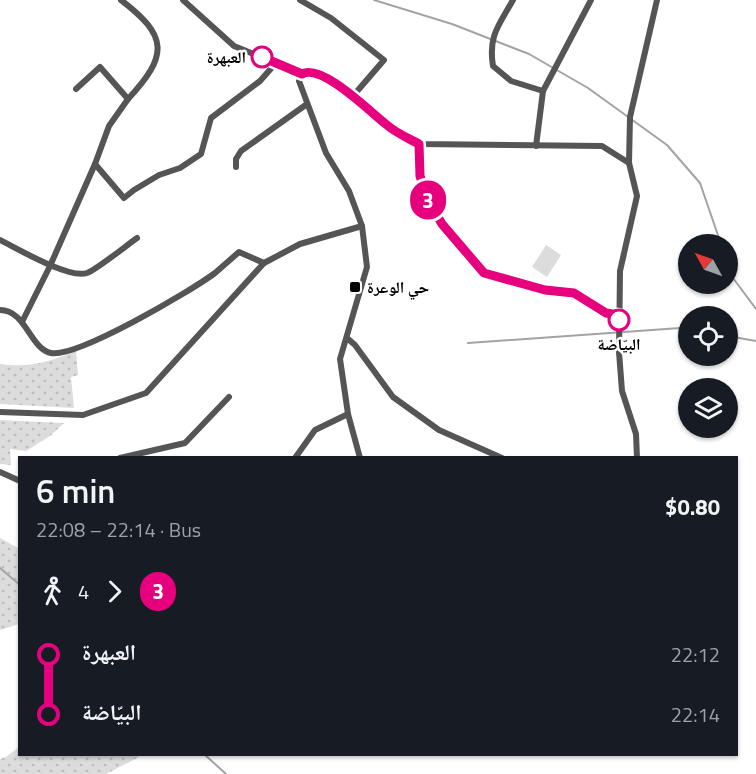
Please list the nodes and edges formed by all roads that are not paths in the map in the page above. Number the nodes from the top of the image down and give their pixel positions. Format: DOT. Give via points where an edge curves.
graph roads {
  1 [pos="121,0"];
  2 [pos="183,0"];
  3 [pos="300,0"];
  4 [pos="513,0"];
  5 [pos="591,0"];
  6 [pos="657,0"];
  7 [pos="276,63"];
  8 [pos="302,74"];
  9 [pos="76,89"];
  10 [pos="543,91"];
  11 [pos="353,96"];
  12 [pos="128,99"];
  13 [pos="307,104"];
  14 [pos="419,144"];
  15 [pos="536,146"];
  16 [pos="629,163"];
  17 [pos="95,164"];
  18 [pos="236,167"];
  19 [pos="362,226"];
  20 [pos="137,238"];
  21 [pos="0,240"];
  22 [pos="264,263"];
  23 [pos="50,266"];
  24 [pos="0,310"];
  25 [pos="619,315"];
  26 [pos="22,322"];
  27 [pos="347,338"];
  28 [pos="228,397"];
  29 [pos="0,412"];
  30 [pos="348,414"];
  31 [pos="129,456"];
  32 [pos="297,456"];
  33 [pos="359,456"];
  34 [pos="498,456"];
  35 [pos="637,456"];
  36 [pos="0,472"];
  37 [pos="18,480"];
  1 -- 12 [label="street" via="152,28 158,46 156,60"];
  2 -- 7 [label="street" via="234,46"];
  3 -- 11 [label="street" via="331,18 384,60"];
  4 -- 10 [label="street" via="494,34 493,66 511,81"];
  5 -- 10 [label="street"];
  6 -- 16 [label="street" via="630,117"];
  7 -- 8 [label="street"];
  7 -- 17 [label="street" via="260,81 211,118 201,154 180,168 159,175 124,198"];
  8 -- 11 [label="street" via="316,72"];
  8 -- 13 [label="street" via="299,81"];
  9 -- 12 [label="street" via="100,67"];
  10 -- 15 [label="street"];
  11 -- 14 [label="street" via="389,127"];
  12 -- 17 [label="street" via="110,126"];
  13 -- 18 [label="street" via="241,151"];
  13 -- 19 [label="street"];
  14 -- 15 [label="street"];
  14 -- 25 [label="street" via="420,176 428,200 442,224 484,273 545,290 574,293 606,313"];
  15 -- 16 [label="street" via="602,146"];
  16 -- 25 [label="street" via="637,196 620,271"];
  17 -- 23 [label="street"];
  19 -- 22 [label="street" via="300,244"];
  19 -- 27 [label="street" via="367,267"];
  20 -- 23 [label="street" via="87,274"];
  21 -- 23 [label="street"];
  22 -- 26 [label="street" via="239,252 214,273 138,320 77,348 52,353 42,350"];
  22 -- 29 [label="street" via="146,393 83,416"];
  23 -- 26 [label="street"];
  24 -- 26 [label="street"];
  25 -- 35 [label="street" via="622,391 636,434"];
  27 -- 30 [label="street" via="340,359"];
  27 -- 34 [label="street" via="393,397 440,430"];
  28 -- 31 [label="street" via="185,443"];
  30 -- 32 [label="street" via="315,430"];
  30 -- 33 [label="street"];
  36 -- 37 [label="street"];
}
